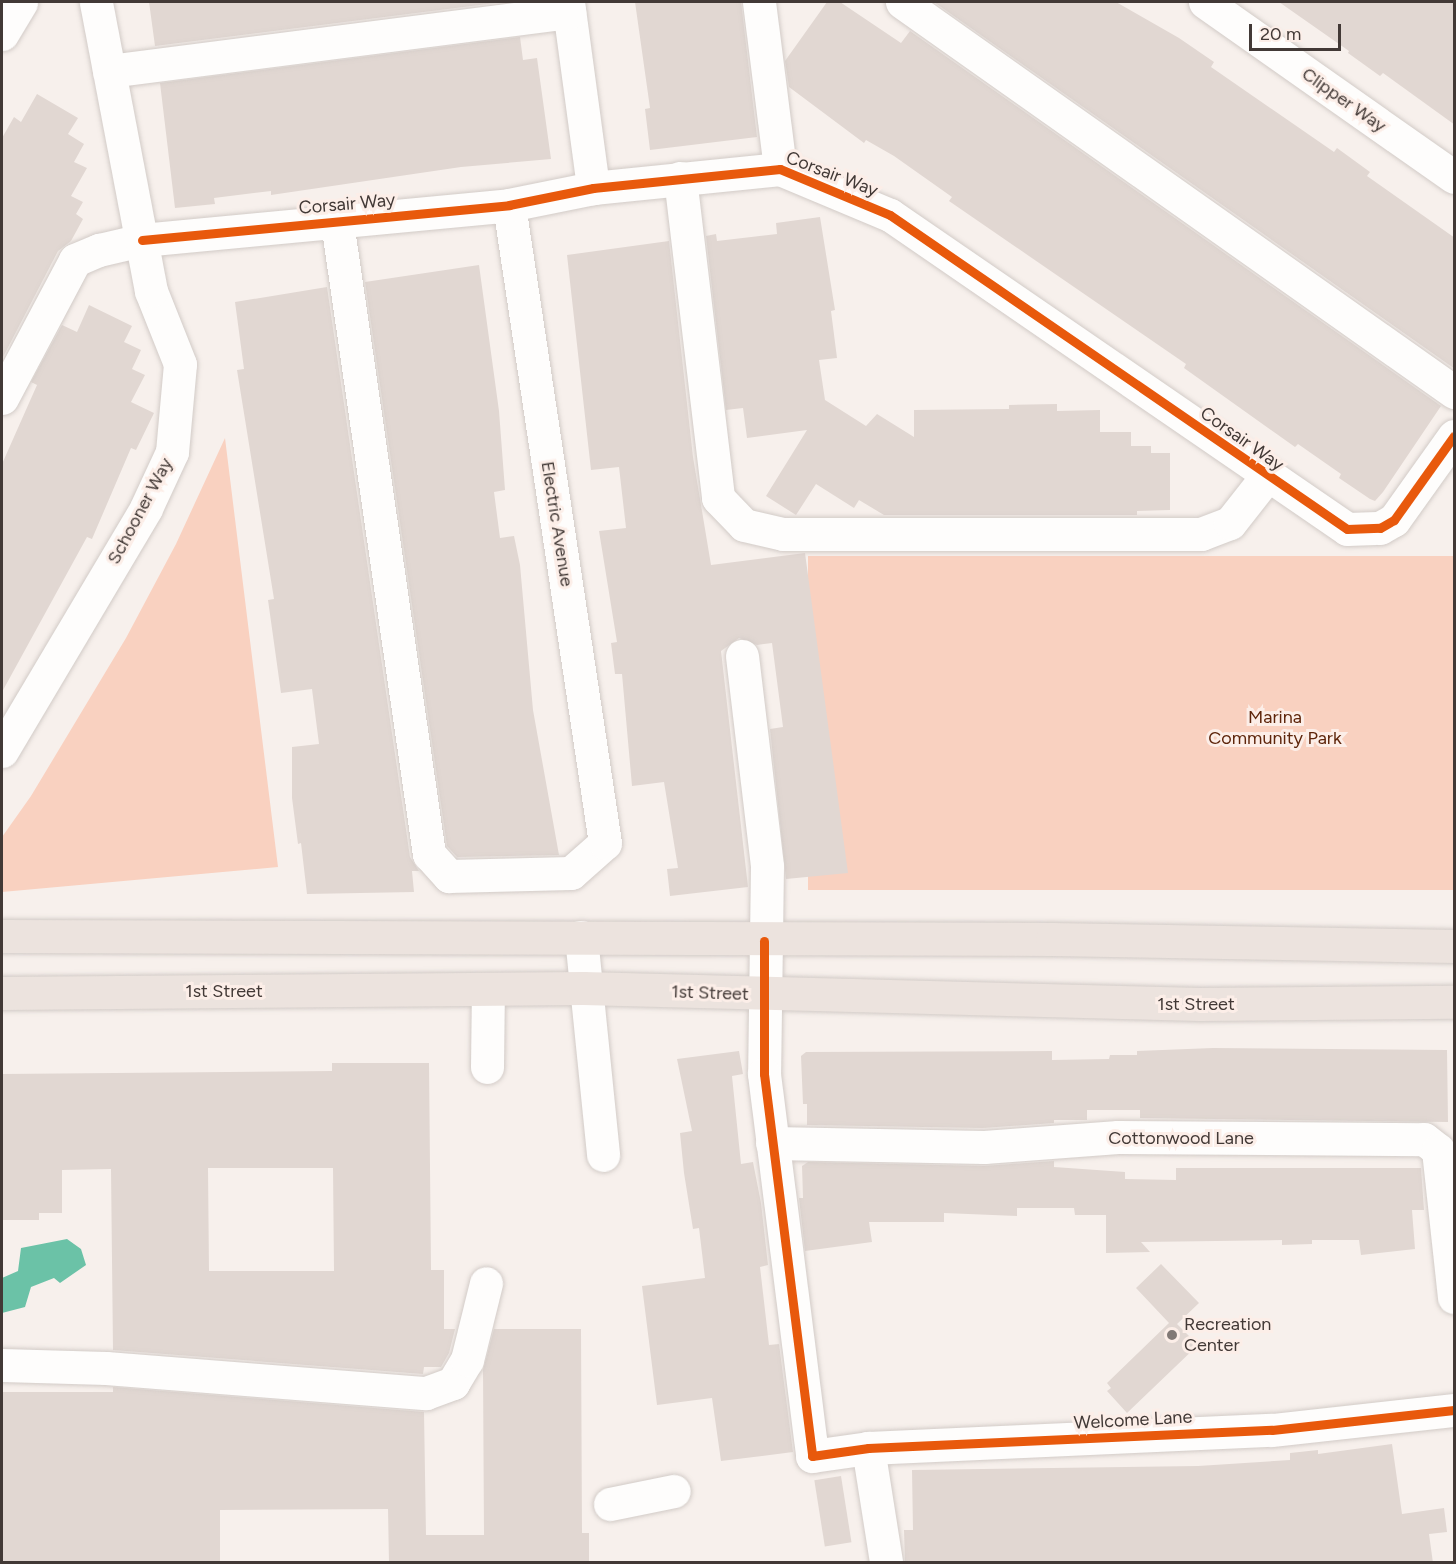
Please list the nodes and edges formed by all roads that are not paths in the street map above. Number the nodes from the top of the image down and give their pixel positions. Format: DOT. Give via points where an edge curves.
graph roads {
  1 [pos="21,2"];
  2 [pos="96,2"];
  3 [pos="759,2"];
  4 [pos="902,2"];
  5 [pos="1205,2"];
  6 [pos="568,7"];
  7 [pos="2,34"];
  8 [pos="109,71"];
  9 [pos="780,168"];
  10 [pos="1455,177"];
  11 [pos="680,178"];
  12 [pos="593,188"];
  13 [pos="509,205"];
  14 [pos="337,222"];
  15 [pos="142,240"];
  16 [pos="1455,392"];
  17 [pos="2,399"];
  18 [pos="1455,436"];
  19 [pos="1268,476"];
  20 [pos="742,656"];
  21 [pos="2,751"];
  22 [pos="2,936"];
  23 [pos="581,937"];
  24 [pos="764,941"];
  25 [pos="1455,946"];
  26 [pos="584,988"];
  27 [pos="488,989"];
  28 [pos="2,993"];
  29 [pos="764,994"];
  30 [pos="1455,1002"];
  31 [pos="487,1067"];
  32 [pos="772,1143"];
  33 [pos="603,1155"];
  34 [pos="486,1283"];
  35 [pos="1455,1297"];
  36 [pos="2,1365"];
  37 [pos="1455,1410"];
  38 [pos="868,1448"];
  39 [pos="674,1491"];
  40 [pos="610,1504"];
  41 [pos="886,1563"];
  1 -- 7 [label="street"];
  2 -- 8 [label="street, Schooner Way"];
  3 -- 9 [label="street"];
  4 -- 16 [label="street"];
  5 -- 10 [label="street, Clipper Way"];
  6 -- 8 [label="street"];
  6 -- 12 [label="street"];
  8 -- 15 [label="street, Schooner Way"];
  9 -- 11 [label="street, Corsair Way"];
  9 -- 19 [label="street, Corsair Way" via="890,215"];
  11 -- 12 [label="street, Corsair Way"];
  11 -- 19 [label="street" via="718,498 744,525 783,534 1201,534 1230,523"];
  12 -- 13 [label="street, Corsair Way"];
  13 -- 14 [label="street, Corsair Way"];
  13 -- 14 [label="street, Electric Avenue" via="605,843 571,873 449,876 429,854"];
  14 -- 15 [label="street, Corsair Way"];
  15 -- 17 [label="street, Corsair Way" via="75,260"];
  15 -- 21 [label="street, Schooner Way" via="151,291 180,364 172,452 146,508"];
  18 -- 19 [label="street, Corsair Way" via="1405,508 1380,528 1347,529"];
  20 -- 24 [label="street" via="767,866"];
  22 -- 23 [label="main road"];
  23 -- 24 [label="main road"];
  23 -- 26 [label="street"];
  24 -- 25 [label="main road" via="1052,939"];
  24 -- 29 [label="street"];
  26 -- 27 [label="main road, 1st Street"];
  26 -- 29 [label="main road, 1st Street"];
  26 -- 33 [label="street"];
  27 -- 28 [label="main road, 1st Street"];
  27 -- 31 [label="street"];
  29 -- 30 [label="main road, 1st Street" via="1200,1004"];
  29 -- 32 [label="street" via="764,1074"];
  32 -- 35 [label="street, Cottonwood Lane" via="984,1147 1118,1137 1424,1139 1438,1150"];
  32 -- 38 [label="street, Welcome Lane" via="812,1456"];
  34 -- 36 [label="street" via="467,1360 453,1383 426,1393 106,1368"];
  37 -- 38 [label="street, Welcome Lane" via="1272,1430"];
  38 -- 41 [label="street"];
  39 -- 40 [label="street"];
}
